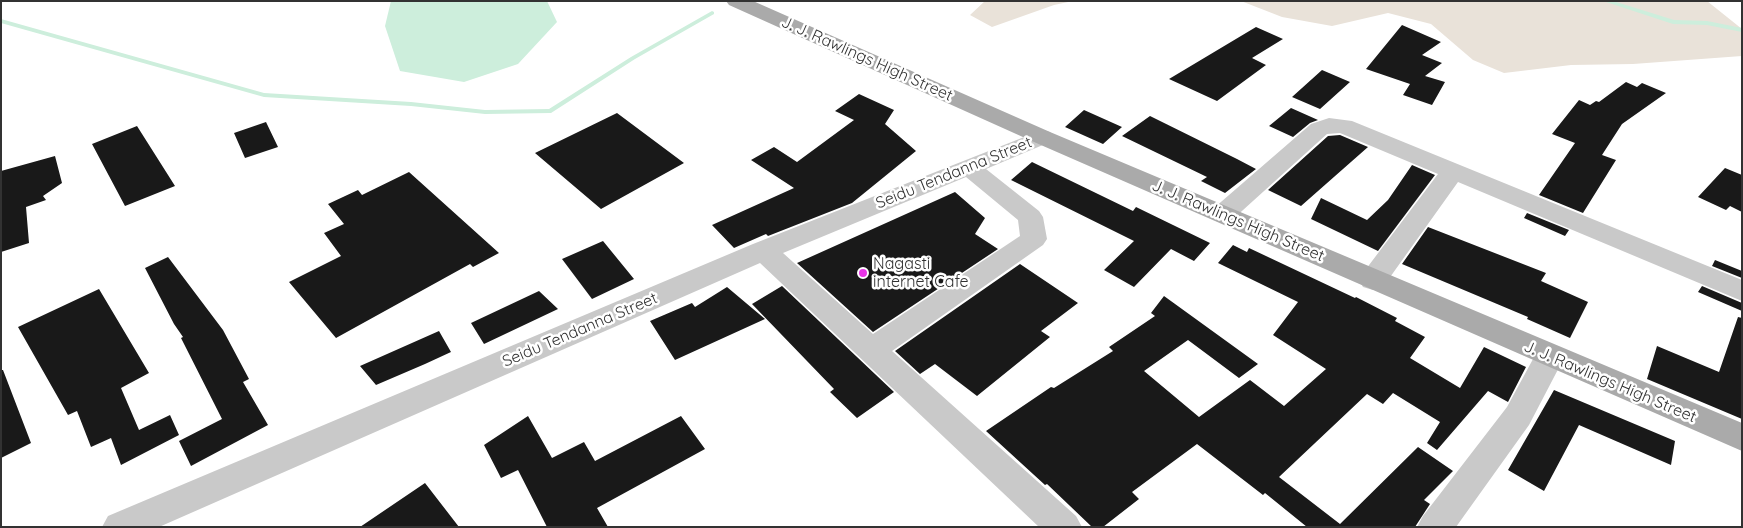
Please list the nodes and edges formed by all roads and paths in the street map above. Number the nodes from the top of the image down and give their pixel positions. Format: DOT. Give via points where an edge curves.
graph roads {
  1 [pos="736,1"];
  2 [pos="1042,137"];
  3 [pos="968,167"];
  4 [pos="1453,171"];
  5 [pos="1222,214"];
  6 [pos="763,251"];
  7 [pos="1373,280"];
  8 [pos="1742,291"];
  9 [pos="871,351"];
  10 [pos="1550,356"];
  11 [pos="1742,438"];
  12 [pos="120,527"];
  13 [pos="1064,527"];
  14 [pos="1436,527"];
  1 -- 2 [label="main road, J. J. Rawlings High Street"];
  2 -- 3 [label="street, Seidu Tendanna Street"];
  2 -- 5 [label="main road, J. J. Rawlings High Street"];
  3 -- 6 [label="street, Seidu Tendanna Street"];
  3 -- 9 [label="street" via="1030,217 1034,239"];
  4 -- 5 [label="street" via="1344,126 1329,125 1318,129"];
  4 -- 7 [label="street"];
  4 -- 8 [label="street"];
  5 -- 7 [label="main road, J. J. Rawlings High Street"];
  6 -- 9 [label="street"];
  6 -- 12 [label="street, Seidu Tendanna Street"];
  7 -- 10 [label="main road, J. J. Rawlings High Street"];
  9 -- 13 [label="street"];
  10 -- 11 [label="main road, J. J. Rawlings High Street"];
  10 -- 14 [label="street" via="1518,416"];
}
